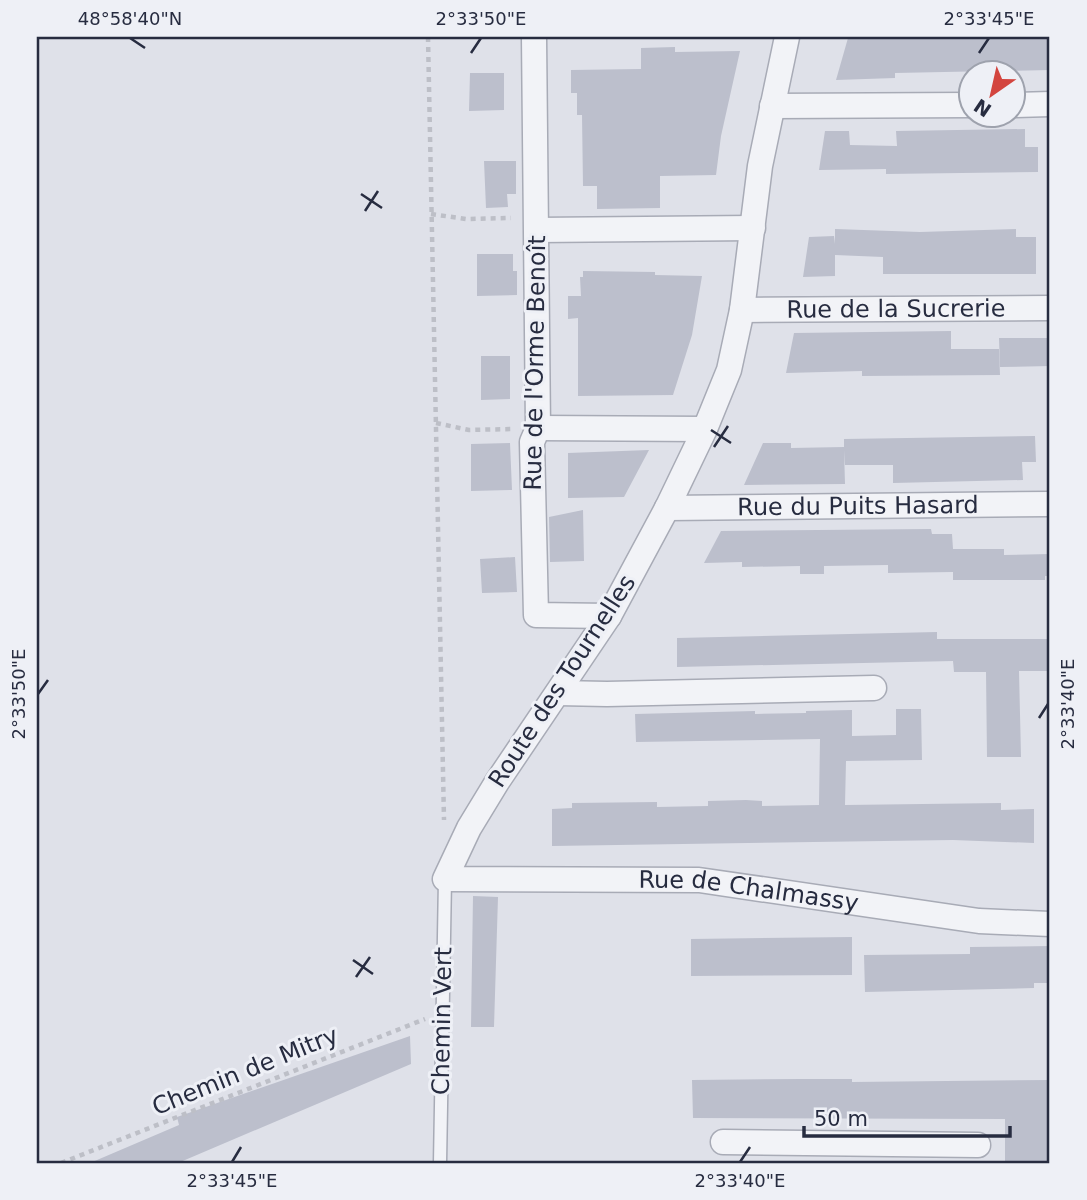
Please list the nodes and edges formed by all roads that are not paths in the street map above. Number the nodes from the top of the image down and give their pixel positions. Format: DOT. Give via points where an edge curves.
graph roads {
  1 [pos="534,37"];
  2 [pos="786,37"];
  3 [pos="1050,104"];
  4 [pos="958,105"];
  5 [pos="1028,105"];
  6 [pos="772,106"];
  7 [pos="537,224"];
  8 [pos="753,228"];
  9 [pos="1050,308"];
  10 [pos="741,310"];
  11 [pos="538,428"];
  12 [pos="705,429"];
  13 [pos="1050,504"];
  14 [pos="667,508"];
  15 [pos="609,616"];
  16 [pos="874,688"];
  17 [pos="558,693"];
  18 [pos="445,879"];
  19 [pos="1050,924"];
  20 [pos="723,1142"];
  21 [pos="978,1145"];
  22 [pos="925,1154"];
  23 [pos="440,1163"];
  1 -- 7 [label="street, Rue de l'Orme Benoît"];
  2 -- 6 [label="street, Route des Tournelles"];
  3 -- 5 [label="street"];
  4 -- 6 [label="street"];
  6 -- 8 [label="street, Route des Tournelles"];
  7 -- 8 [label="street"];
  7 -- 11 [label="street, Rue de l'Orme Benoît"];
  8 -- 10 [label="street, Route des Tournelles"];
  9 -- 10 [label="street, Rue de la Sucrerie"];
  10 -- 12 [label="street, Route des Tournelles" via="729,370"];
  11 -- 12 [label="street"];
  11 -- 15 [label="street, Rue de l'Orme Benoît" via="532,442 536,615"];
  12 -- 14 [label="street, Route des Tournelles"];
  13 -- 14 [label="street, Rue du Puits Hasard"];
  14 -- 15 [label="street, Route des Tournelles"];
  15 -- 17 [label="street, Route des Tournelles"];
  16 -- 17 [label="street"];
  17 -- 18 [label="street, Route des Tournelles" via="469,828"];
  18 -- 19 [label="street, Rue de Chalmassy" via="699,880 979,921"];
  18 -- 23 [label="lane, Chemin Vert"];
  20 -- 22 [label="street"];
  21 -- 22 [label="street"];
}
